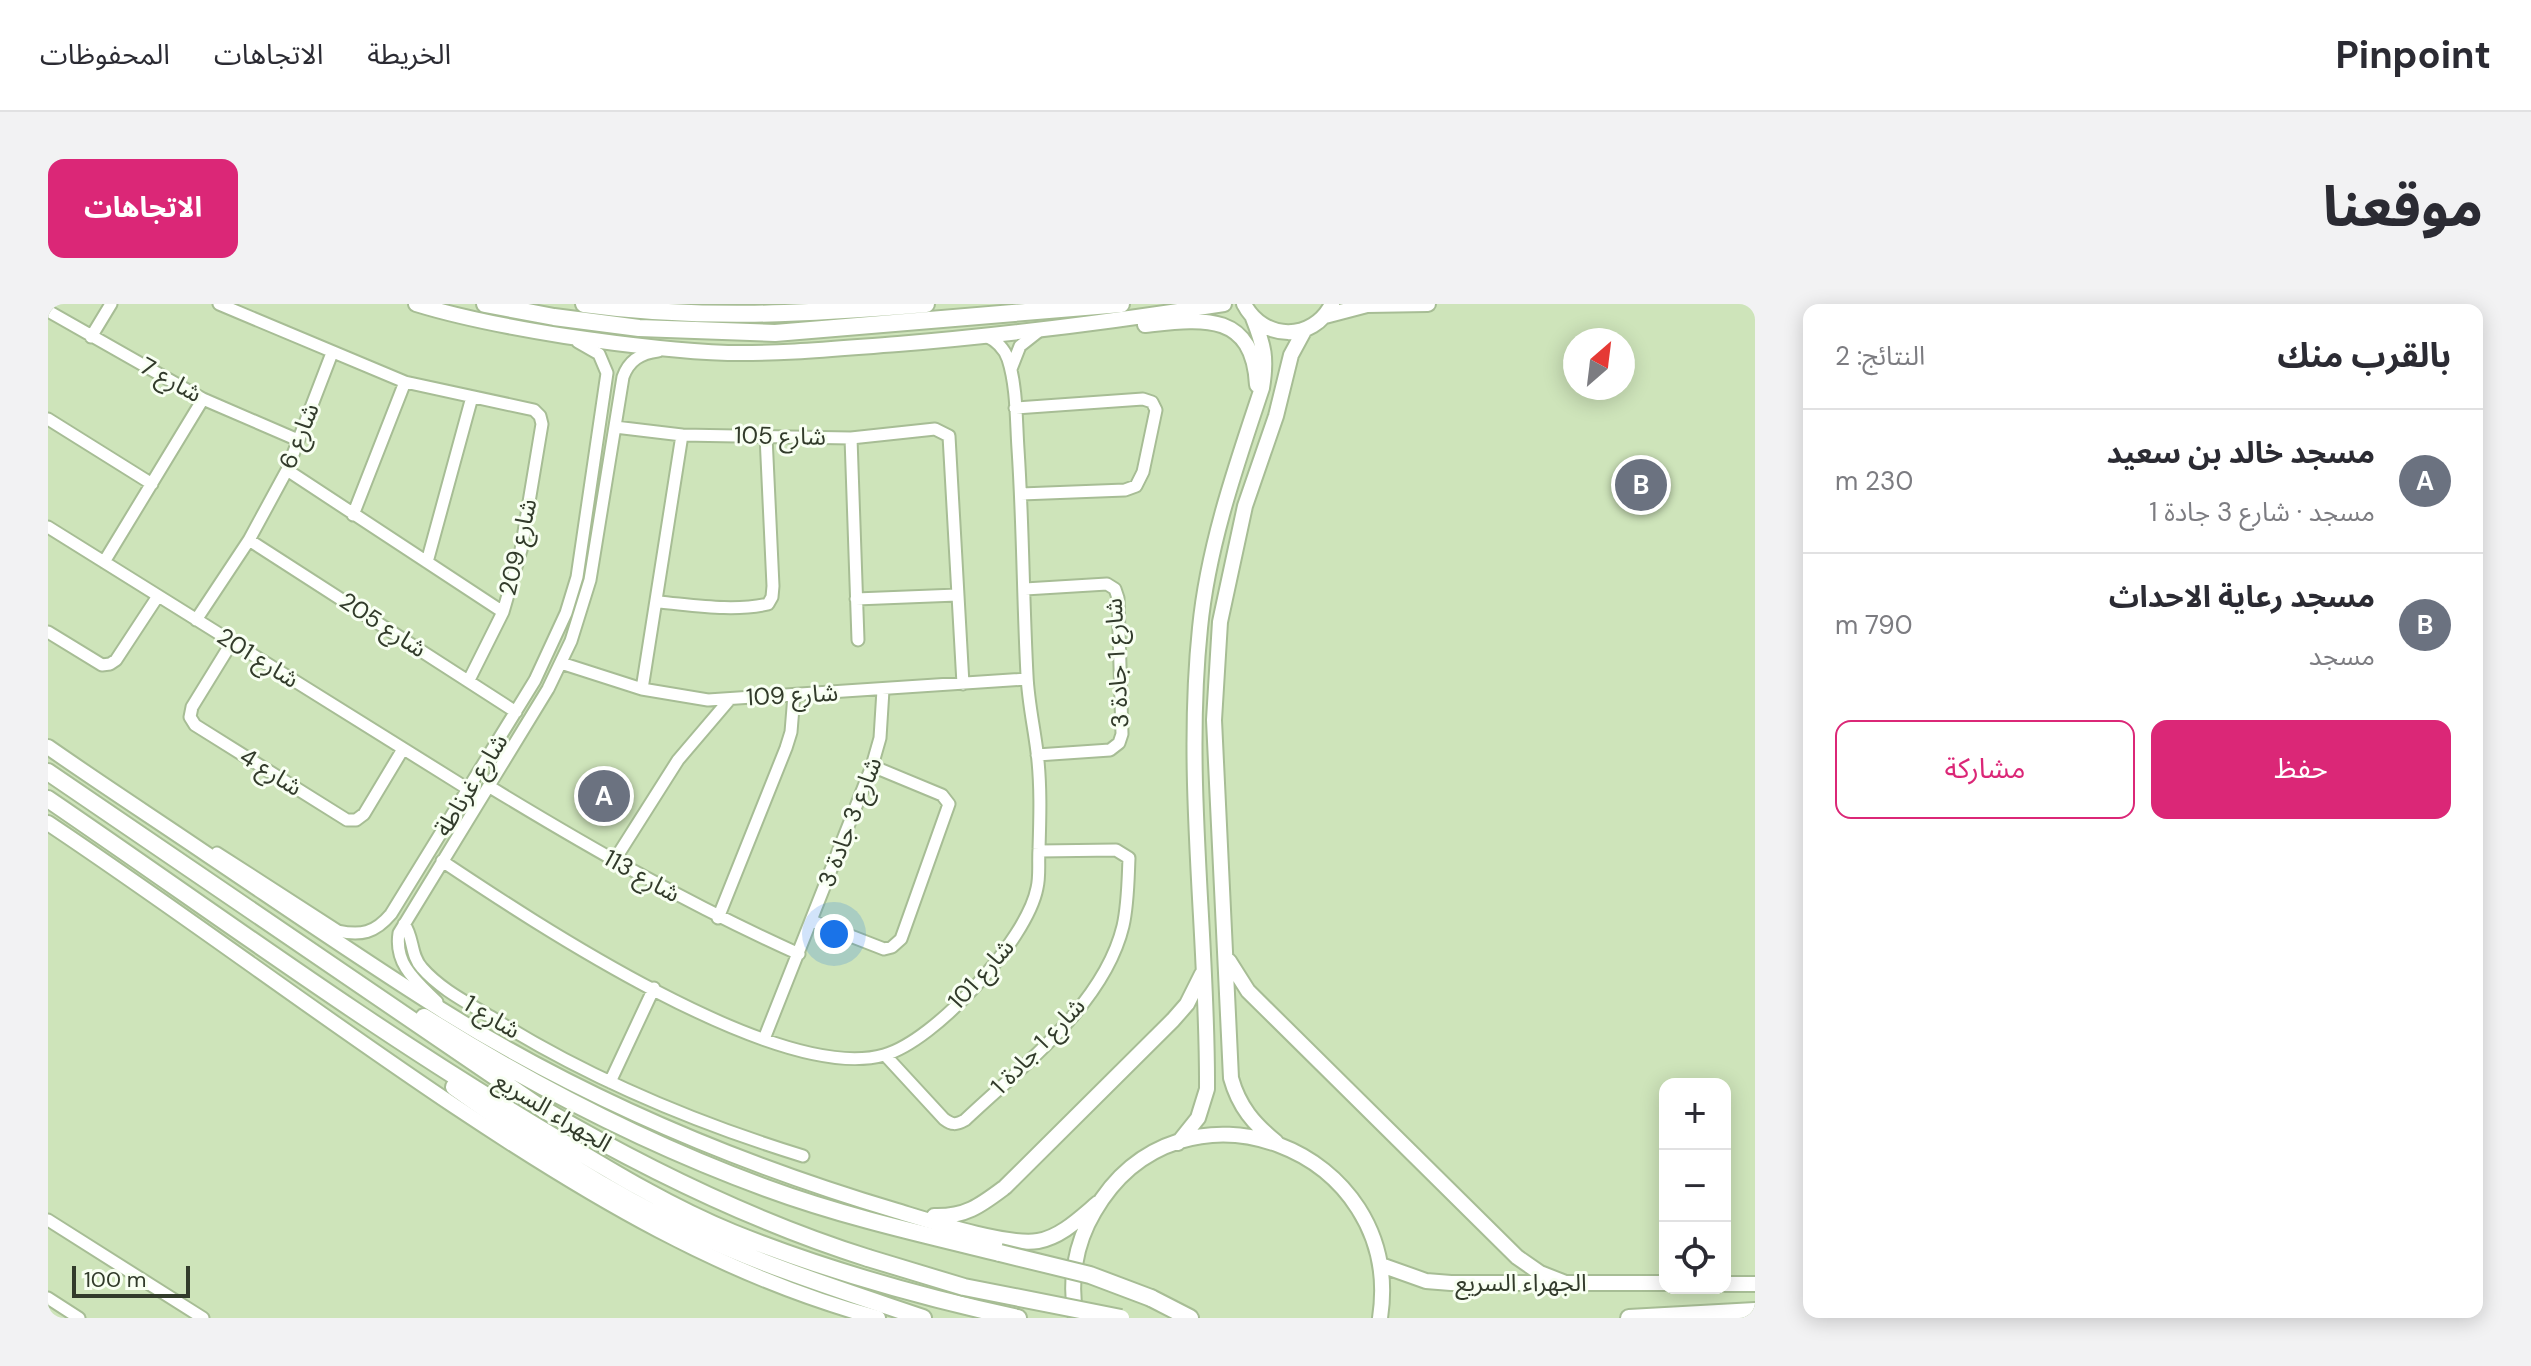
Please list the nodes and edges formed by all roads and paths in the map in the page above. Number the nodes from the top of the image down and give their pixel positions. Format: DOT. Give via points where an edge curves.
graph roads {
  1 [pos="111,304"];
  2 [pos="219,304"];
  3 [pos="416,304"];
  4 [pos="485,304"];
  5 [pos="584,304"];
  6 [pos="926,304"];
  7 [pos="1121,304"];
  8 [pos="1224,304"];
  9 [pos="1244,304"];
  10 [pos="1428,304"];
  11 [pos="1328,310"];
  12 [pos="48,311"];
  13 [pos="1253,318"];
  14 [pos="1090,324"];
  15 [pos="1039,331"];
  16 [pos="1304,331"];
  17 [pos="562,335"];
  18 [pos="986,336"];
  19 [pos="91,337"];
  20 [pos="674,350"];
  21 [pos="332,353"];
  22 [pos="1011,373"];
  23 [pos="607,377"];
  24 [pos="623,377"];
  25 [pos="405,382"];
  26 [pos="472,397"];
  27 [pos="203,399"];
  28 [pos="1255,407"];
  29 [pos="1015,408"];
  30 [pos="48,419"];
  31 [pos="615,427"];
  32 [pos="682,435"];
  33 [pos="766,436"];
  34 [pos="851,438"];
  35 [pos="298,440"];
  36 [pos="287,470"];
  37 [pos="152,484"];
  38 [pos="1021,494"];
  39 [pos="353,515"];
  40 [pos="48,527"];
  41 [pos="249,540"];
  42 [pos="104,562"];
  43 [pos="427,562"];
  44 [pos="1025,589"];
  45 [pos="572,593"];
  46 [pos="957,595"];
  47 [pos="158,596"];
  48 [pos="586,597"];
  49 [pos="856,599"];
  50 [pos="658,602"];
  51 [pos="503,612"];
  52 [pos="566,613"];
  53 [pos="579,619"];
  54 [pos="196,620"];
  55 [pos="48,632"];
  56 [pos="858,640"];
  57 [pos="232,642"];
  58 [pos="561,663"];
  59 [pos="1027,679"];
  60 [pos="469,680"];
  61 [pos="963,684"];
  62 [pos="642,689"];
  63 [pos="883,690"];
  64 [pos="794,695"];
  65 [pos="730,699"];
  66 [pos="516,712"];
  67 [pos="48,747"];
  68 [pos="403,749"];
  69 [pos="1037,755"];
  70 [pos="48,763"];
  71 [pos="872,766"];
  72 [pos="48,772"];
  73 [pos="90,776"];
  74 [pos="490,787"];
  75 [pos="468,789"];
  76 [pos="48,799"];
  77 [pos="92,803"];
  78 [pos="48,823"];
  79 [pos="1039,851"];
  80 [pos="442,861"];
  81 [pos="614,861"];
  82 [pos="236,899"];
  83 [pos="391,914"];
  84 [pos="718,918"];
  85 [pos="812,921"];
  86 [pos="404,924"];
  87 [pos="799,954"];
  88 [pos="1226,954"];
  89 [pos="1203,970"];
  90 [pos="654,988"];
  91 [pos="1229,1011"];
  92 [pos="1206,1012"];
  93 [pos="447,1013"];
  94 [pos="764,1039"];
  95 [pos="399,1040"];
  96 [pos="885,1055"];
  97 [pos="610,1082"];
  98 [pos="1276,1142"];
  99 [pos="1178,1143"];
  100 [pos="803,1156"];
  101 [pos="1098,1203"];
  102 [pos="910,1215"];
  103 [pos="48,1220"];
  104 [pos="1381,1265"];
  105 [pos="1659,1283"];
  106 [pos="1568,1284"];
  107 [pos="1731,1284"];
  108 [pos="1755,1284"];
  109 [pos="48,1298"];
  110 [pos="1755,1311"];
  111 [pos="79,1318"];
  112 [pos="203,1318"];
  113 [pos="878,1318"];
  114 [pos="923,1318"];
  115 [pos="1018,1318"];
  116 [pos="1076,1318"];
  117 [pos="1121,1318"];
  118 [pos="1190,1318"];
  119 [pos="1380,1318"];
  120 [pos="1629,1318"];
  1 -- 19 [label="street"];
  2 -- 21 [label="street"];
  3 -- 17 [label="main road"];
  4 -- 7 [label="highway" via="596,323 728,333"];
  5 -- 6 [label="highway" via="771,316"];
  8 -- 14 [label="main road"];
  9 -- 13 [label="main road"];
  10 -- 11 [label="main road"];
  11 -- 16 [label="main road"];
  12 -- 19 [label="street, شارع 7"];
  13 -- 16 [label="main road" via="1274,331"];
  13 -- 28 [label="main road" via="1265,367"];
  14 -- 15 [label="main road"];
  14 -- 28 [label="main road" via="1110,329 1201,320 1227,327 1252,356"];
  15 -- 18 [label="main road"];
  15 -- 22 [label="street" via="1016,351"];
  16 -- 88 [label="main road" via="1291,355 1245,506 1220,622 1214,720"];
  17 -- 20 [label="main road"];
  17 -- 23 [label="street" via="599,354"];
  18 -- 20 [label="main road" via="775,352"];
  18 -- 22 [label="street, شارع 101" via="1000,345"];
  19 -- 27 [label="street, شارع 7"];
  20 -- 24 [label="street" via="640,356"];
  21 -- 25 [label="street"];
  21 -- 35 [label="street, شارع 6"];
  22 -- 29 [label="street, شارع 101"];
  23 -- 24 [label="street"];
  23 -- 45 [label="street, شارع غرناطة"];
  24 -- 31 [label="street, شارع غرناطة"];
  25 -- 26 [label="street"];
  25 -- 39 [label="street"];
  26 -- 43 [label="street"];
  26 -- 51 [label="street, شارع 209" via="534,410 542,424 521,550"];
  27 -- 35 [label="street, شارع 7"];
  27 -- 37 [label="street"];
  28 -- 89 [label="main road" via="1218,531 1195,679"];
  29 -- 38 [label="street, شارع 101"];
  29 -- 38 [label="street" via="1143,399 1156,410 1136,486"];
  30 -- 37 [label="street"];
  31 -- 32 [label="street, شارع 105"];
  31 -- 48 [label="street, شارع غرناطة"];
  32 -- 33 [label="street, شارع 105"];
  32 -- 50 [label="street"];
  33 -- 34 [label="street, شارع 105"];
  33 -- 50 [label="street" via="771,600 758,606 711,607"];
  34 -- 46 [label="street, شارع 105" via="935,429 949,436"];
  34 -- 49 [label="street"];
  35 -- 36 [label="street, شارع 6"];
  36 -- 39 [label="street"];
  36 -- 41 [label="street, شارع 6"];
  37 -- 42 [label="street"];
  38 -- 44 [label="street, شارع 101"];
  39 -- 43 [label="street"];
  40 -- 42 [label="street, شارع 201"];
  41 -- 54 [label="street, شارع 6"];
  41 -- 60 [label="street, شارع 205"];
  42 -- 47 [label="street, شارع 201"];
  43 -- 51 [label="street"];
  44 -- 59 [label="street, شارع 101"];
  44 -- 69 [label="street, شارع 1 جادة 3" via="1107,584 1118,598 1119,743 1110,750"];
  45 -- 48 [label="street"];
  45 -- 52 [label="street, شارع غرناطة"];
  46 -- 49 [label="street"];
  46 -- 61 [label="street"];
  47 -- 54 [label="street, شارع 201"];
  47 -- 55 [label="street" via="110,664 102,665"];
  48 -- 53 [label="street, شارع غرناطة"];
  49 -- 56 [label="street"];
  50 -- 62 [label="street"];
  51 -- 60 [label="street, شارع 209"];
  52 -- 53 [label="street" via="574,612"];
  52 -- 66 [label="street, شارع غرناطة"];
  53 -- 58 [label="street, شارع غرناطة"];
  54 -- 57 [label="street, شارع 201"];
  57 -- 68 [label="street, شارع 201"];
  57 -- 68 [label="street, شارع 4" via="192,707 195,725 347,820 364,814"];
  58 -- 62 [label="street, شارع 109"];
  58 -- 74 [label="street, شارع غرناطة"];
  59 -- 61 [label="street, شارع 109"];
  59 -- 69 [label="street, شارع 101"];
  60 -- 66 [label="street, شارع 205"];
  61 -- 63 [label="street, شارع 109"];
  62 -- 65 [label="street, شارع 109"];
  63 -- 64 [label="street, شارع 109"];
  63 -- 71 [label="street, شارع 3 جادة 3"];
  64 -- 65 [label="street, شارع 109"];
  64 -- 84 [label="street" via="786,748"];
  65 -- 81 [label="street" via="678,760"];
  66 -- 75 [label="street, شارع غرناطة"];
  67 -- 73 [label="main road, الجهراء السريع"];
  68 -- 75 [label="street, شارع 201"];
  69 -- 79 [label="street, شارع 101"];
  70 -- 77 [label="highway"];
  71 -- 85 [label="street, شارع 3 جادة 3"];
  71 -- 85 [label="street" via="942,795 949,804 901,939 884,949"];
  72 -- 77 [label="highway, الجهراء السريع"];
  73 -- 83 [label="street, شارع غرناطة" via="126,793 338,931 370,932"];
  73 -- 93 [label="main road, الجهراء السريع"];
  74 -- 80 [label="street, شارع غرناطة"];
  74 -- 81 [label="street, شارع 113"];
  75 -- 83 [label="street, شارع غرناطة"];
  76 -- 95 [label="highway, الجهراء السريع"];
  77 -- 82 [label="highway, الجهراء السريع"];
  78 -- 113 [label="main road, الجهراء السريع" via="571,1183 683,1244 787,1288"];
  79 -- 96 [label="street, شارع 101" via="1037,888 1022,927 998,963 920,1038"];
  79 -- 96 [label="street, شارع 1 جادة 1" via="1116,850 1129,858 1123,927 1108,964 1076,1013 958,1124 944,1119"];
  80 -- 86 [label="street, شارع غرناطة"];
  80 -- 90 [label="street, شارع 101" via="534,922"];
  81 -- 84 [label="street, شارع 113"];
  82 -- 117 [label="highway, الجهراء السريع, bridge" via="511,1089 586,1134 743,1210 868,1258 964,1287"];
  82 -- 118 [label="highway, bridge" via="484,1053 644,1138 831,1210 1123,1286"];
  83 -- 86 [label="street"];
  84 -- 87 [label="street, شارع 113"];
  85 -- 87 [label="street, شارع 3 جادة 3"];
  86 -- 93 [label="street, شارع غرناطة" via="398,938 400,960"];
  86 -- 97 [label="street, شارع 1" via="416,961 435,981 557,1057"];
  87 -- 94 [label="street, شارع 3 جادة 3"];
  88 -- 91 [label="main road"];
  88 -- 106 [label="main road" via="1248,991 1517,1257"];
  89 -- 92 [label="main road"];
  89 -- 102 [label="main road" via="1173,1020 1005,1187 961,1214"];
  90 -- 94 [label="street, شارع 101"];
  90 -- 97 [label="street"];
  91 -- 92 [label="main road" via="1215,1020"];
  91 -- 98 [label="main road" via="1236,1097"];
  92 -- 99 [label="main road" via="1204,1104"];
  93 -- 102 [label="main road, الجهراء السريع" via="573,1082 732,1156"];
  94 -- 96 [label="street, شارع 101" via="818,1056"];
  95 -- 114 [label="highway" via="433,1072 498,1118 624,1197 729,1248"];
  95 -- 115 [label="highway, الجهراء السريع" via="690,1213 864,1277"];
  97 -- 100 [label="street, شارع 1" via="732,1134"];
  98 -- 99 [label="main road" via="1227,1135"];
  98 -- 104 [label="main road" via="1314,1161 1345,1189 1368,1224"];
  99 -- 101 [label="main road" via="1133,1167"];
  101 -- 102 [label="main road, الجهراء السريع" via="1058,1235 1037,1241 1001,1239"];
  101 -- 116 [label="main road" via="1077,1253"];
  103 -- 112 [label="street"];
  104 -- 106 [label="main road, الجهراء السريع" via="1426,1281"];
  104 -- 119 [label="main road"];
  105 -- 106 [label="main road, الجهراء السريع"];
  107 -- 108 [label="main road"];
  109 -- 111 [label="street"];
  110 -- 120 [label="highway"];
}
